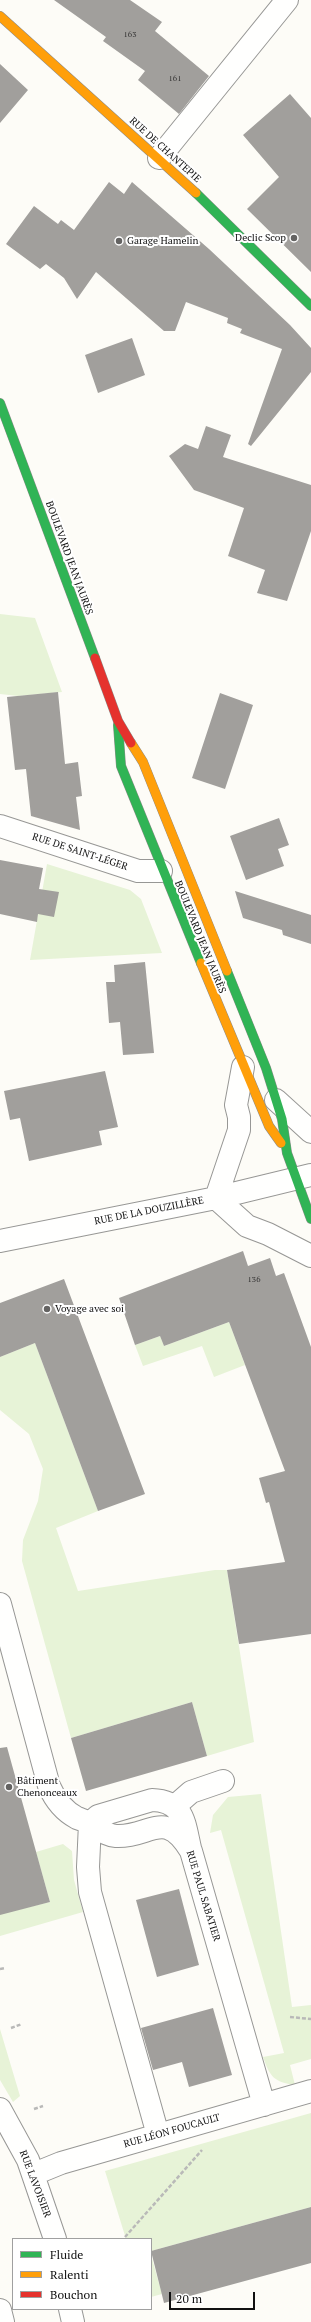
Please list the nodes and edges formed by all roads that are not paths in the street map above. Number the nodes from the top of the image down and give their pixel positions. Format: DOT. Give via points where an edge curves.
graph roads {
  1 [pos="287,0"];
  2 [pos="0,16"];
  3 [pos="159,158"];
  4 [pos="311,306"];
  5 [pos="0,403"];
  6 [pos="118,721"];
  7 [pos="0,826"];
  8 [pos="162,871"];
  9 [pos="243,1067"];
  10 [pos="276,1100"];
  11 [pos="311,1132"];
  12 [pos="287,1153"];
  13 [pos="304,1177"];
  14 [pos="216,1198"];
  15 [pos="311,1219"];
  16 [pos="0,1241"];
  17 [pos="311,1256"];
  18 [pos="0,1604"];
  19 [pos="223,1781"];
  20 [pos="175,1806"];
  21 [pos="90,1823"];
  22 [pos="191,1851"];
  23 [pos="311,2092"];
  24 [pos="264,2105"];
  25 [pos="0,2110"];
  26 [pos="158,2135"];
  27 [pos="34,2174"];
  28 [pos="55,2238"];
  29 [pos="0,2310"];
  30 [pos="70,2310"];
  31 [pos="3,2322"];
  32 [pos="73,2322"];
  1 -- 3 [label="street"];
  2 -- 3 [label="main road, RUE DE CHANTEPIE"];
  3 -- 4 [label="main road, RUE DE CHANTEPIE"];
  5 -- 6 [label="main road, BOULEVARD JEAN JAURÈS"];
  6 -- 8 [label="main road, BOULEVARD JEAN JAURÈS" via="121,766"];
  6 -- 10 [label="main road, BOULEVARD JEAN JAURÈS" via="143,762 266,1068"];
  7 -- 8 [label="street, RUE DE SAINT-LÉGER" via="138,871"];
  8 -- 9 [label="main road, BOULEVARD JEAN JAURÈS"];
  9 -- 12 [label="main road, BOULEVARD JEAN JAURÈS" via="269,1126"];
  9 -- 14 [label="street" via="236,1105 239,1130"];
  10 -- 11 [label="street"];
  10 -- 12 [label="main road, BOULEVARD JEAN JAURÈS" via="282,1119"];
  12 -- 13 [label="main road, BOULEVARD JEAN JAURÈS"];
  13 -- 14 [label="street, RUE DE LA DOUZILLÈRE"];
  13 -- 15 [label="main road, BOULEVARD JEAN JAURÈS"];
  14 -- 16 [label="street, RUE DE LA DOUZILLÈRE"];
  14 -- 17 [label="street" via="247,1226"];
  18 -- 21 [label="street, RUE PAUL SABATIER" via="49,1786 68,1813"];
  19 -- 20 [label="street" via="191,1792"];
  20 -- 21 [label="street" via="152,1800 98,1816"];
  20 -- 22 [label="street" via="184,1821"];
  21 -- 22 [label="street, RUE PAUL SABATIER" via="108,1835 116,1836 150,1828 167,1828 183,1837"];
  21 -- 26 [label="street" via="90,1892"];
  22 -- 24 [label="street, RUE PAUL SABATIER"];
  23 -- 24 [label="street, RUE LÉON FOUCAULT"];
  24 -- 26 [label="street, RUE LÉON FOUCAULT"];
  25 -- 27 [label="street, RUE LAVOISIER"];
  26 -- 27 [label="street, RUE LÉON FOUCAULT" via="61,2163"];
  27 -- 28 [label="street, RUE LAVOISIER"];
  29 -- 31 [label="street"];
  30 -- 32 [label="street"];
}
